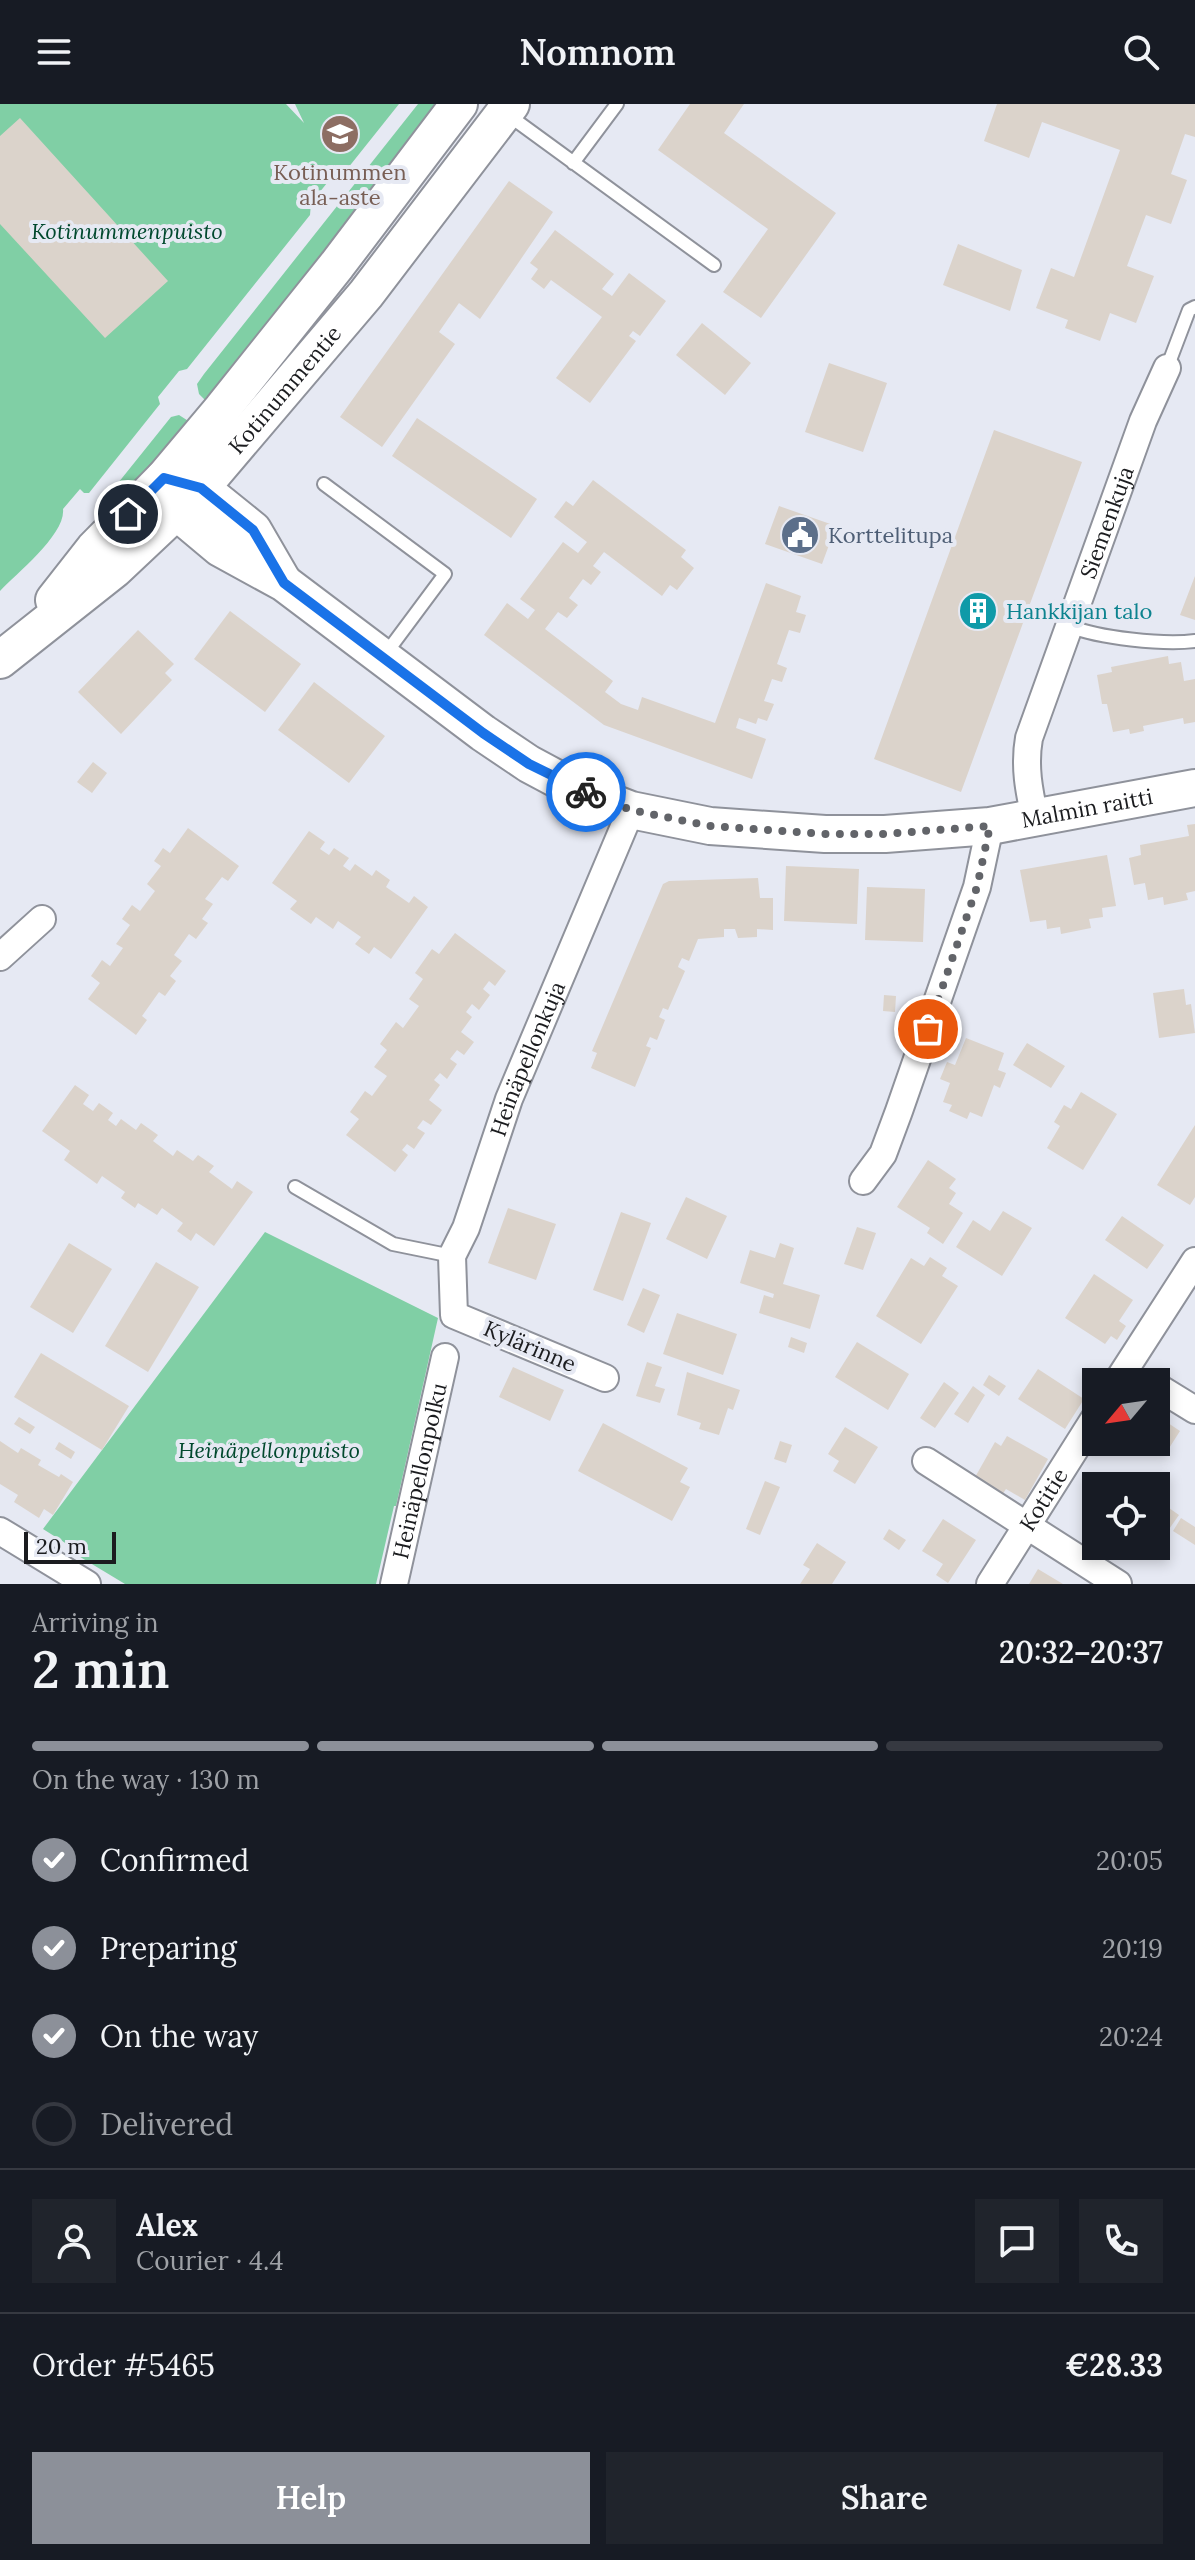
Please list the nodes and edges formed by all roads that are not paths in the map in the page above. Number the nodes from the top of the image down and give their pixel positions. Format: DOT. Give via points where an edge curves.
graph roads {
  1 [pos="459,104"];
  2 [pos="617,104"];
  3 [pos="504,107"];
  4 [pos="573,163"];
  5 [pos="714,265"];
  6 [pos="1195,307"];
  7 [pos="1167,368"];
  8 [pos="164,478"];
  9 [pos="324,484"];
  10 [pos="189,500"];
  11 [pos="1069,626"];
  12 [pos="1195,641"];
  13 [pos="11,651"];
  14 [pos="382,658"];
  15 [pos="1195,788"];
  16 [pos="631,810"];
  17 [pos="1035,818"];
  18 [pos="990,826"];
  19 [pos="42,919"];
  20 [pos="0,957"];
  21 [pos="863,1181"];
  22 [pos="295,1187"];
  23 [pos="452,1256"];
  24 [pos="1195,1261"];
  25 [pos="454,1315"];
  26 [pos="445,1357"];
  27 [pos="1126,1368"];
  28 [pos="605,1378"];
  29 [pos="1170,1395"];
  30 [pos="1195,1410"];
  31 [pos="1082,1439"];
  32 [pos="926,1461"];
  33 [pos="1027,1527"];
  34 [pos="2,1534"];
  35 [pos="87,1584"];
  36 [pos="394,1584"];
  37 [pos="990,1584"];
  38 [pos="1118,1584"];
  1 -- 8 [label="main road, Kotinummentie"];
  2 -- 4 [label="lane"];
  3 -- 4 [label="lane"];
  3 -- 10 [label="main road, Kotinummentie" via="366,294"];
  4 -- 5 [label="lane"];
  6 -- 7 [label="lane" via="1189,310"];
  7 -- 11 [label="street, Siemenkuja"];
  8 -- 10 [label="main road, Malmin raitti"];
  8 -- 13 [label="main road, Kotinummentie" via="94,549"];
  9 -- 14 [label="lane" via="445,574"];
  10 -- 13 [label="main road, Kotinummentie" via="115,569"];
  10 -- 14 [label="main road, Malmin raitti" via="220,548 284,583"];
  11 -- 12 [label="lane" via="1134,639"];
  11 -- 17 [label="street, Siemenkuja" via="1026,756"];
  14 -- 16 [label="main road, Malmin raitti" via="529,764"];
  15 -- 17 [label="main road, Malmin raitti"];
  16 -- 18 [label="main road, Malmin raitti" via="710,826 825,834"];
  16 -- 23 [label="street, Heinäpellonkuja" via="509,1099"];
  17 -- 18 [label="main road, Malmin raitti"];
  18 -- 21 [label="street" via="977,887 899,1111 883,1154"];
  19 -- 20 [label="street"];
  22 -- 23 [label="lane" via="393,1244"];
  23 -- 25 [label="street, Heinäpellonkuja"];
  24 -- 27 [label="street"];
  25 -- 28 [label="street, Kylärinne"];
  26 -- 36 [label="street, Heinäpellonpolku"];
  29 -- 30 [label="street"];
  31 -- 33 [label="street, Kotitie"];
  32 -- 33 [label="street"];
  33 -- 37 [label="street, Kotitie"];
  33 -- 38 [label="street"];
  34 -- 35 [label="street"];
}
